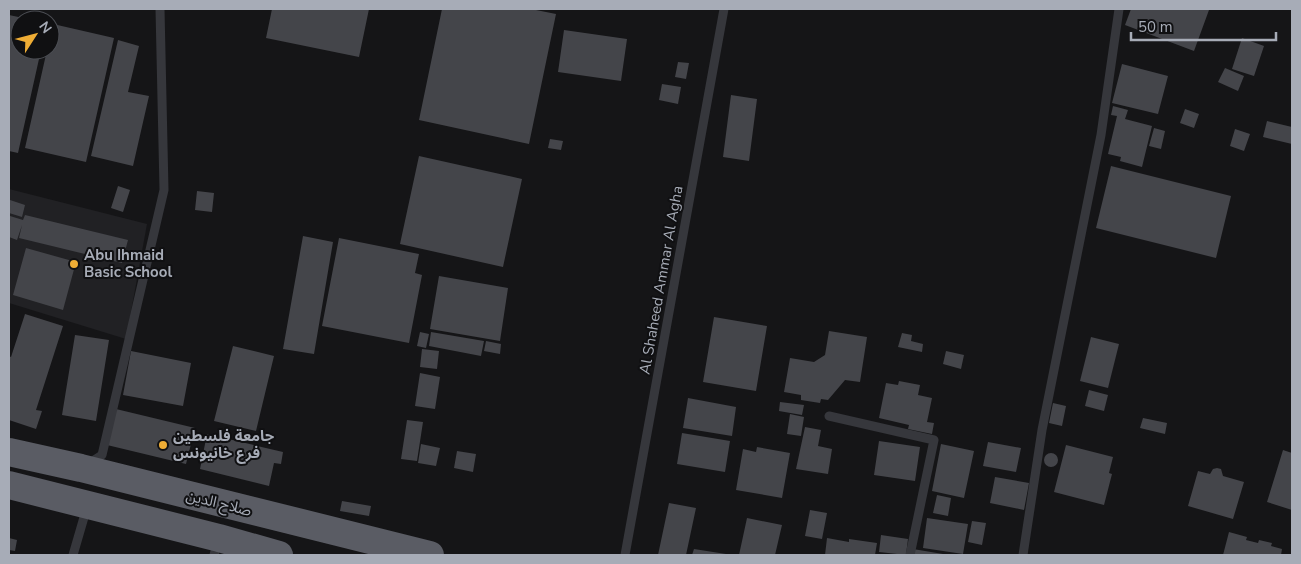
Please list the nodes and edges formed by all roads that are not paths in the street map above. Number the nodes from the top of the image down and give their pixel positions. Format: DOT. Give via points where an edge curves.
graph roads {
  1 [pos="160,9"];
  2 [pos="724,9"];
  3 [pos="1119,9"];
  4 [pos="829,416"];
  5 [pos="9,452"];
  6 [pos="81,468"];
  7 [pos="9,486"];
  8 [pos="87,505"];
  9 [pos="261,513"];
  10 [pos="216,546"];
  11 [pos="250,546"];
  12 [pos="73,555"];
  13 [pos="279,555"];
  14 [pos="430,555"];
  15 [pos="625,555"];
  16 [pos="910,555"];
  17 [pos="1023,555"];
  1 -- 6 [label="lane" via="164,190 102,455"];
  2 -- 15 [label="lane, Al Shaheed Ammar Al Agha"];
  3 -- 17 [label="lane" via="1100,135 1042,430"];
  4 -- 16 [label="lane" via="934,440"];
  5 -- 6 [label="highway, صلاح الدين"];
  6 -- 9 [label="highway, صلاح الدين"];
  7 -- 8 [label="highway"];
  8 -- 10 [label="highway"];
  8 -- 12 [label="lane"];
  9 -- 11 [label="highway" via="247,524"];
  9 -- 14 [label="highway, صلاح الدين"];
  10 -- 11 [label="highway"];
  11 -- 13 [label="highway"];
}
